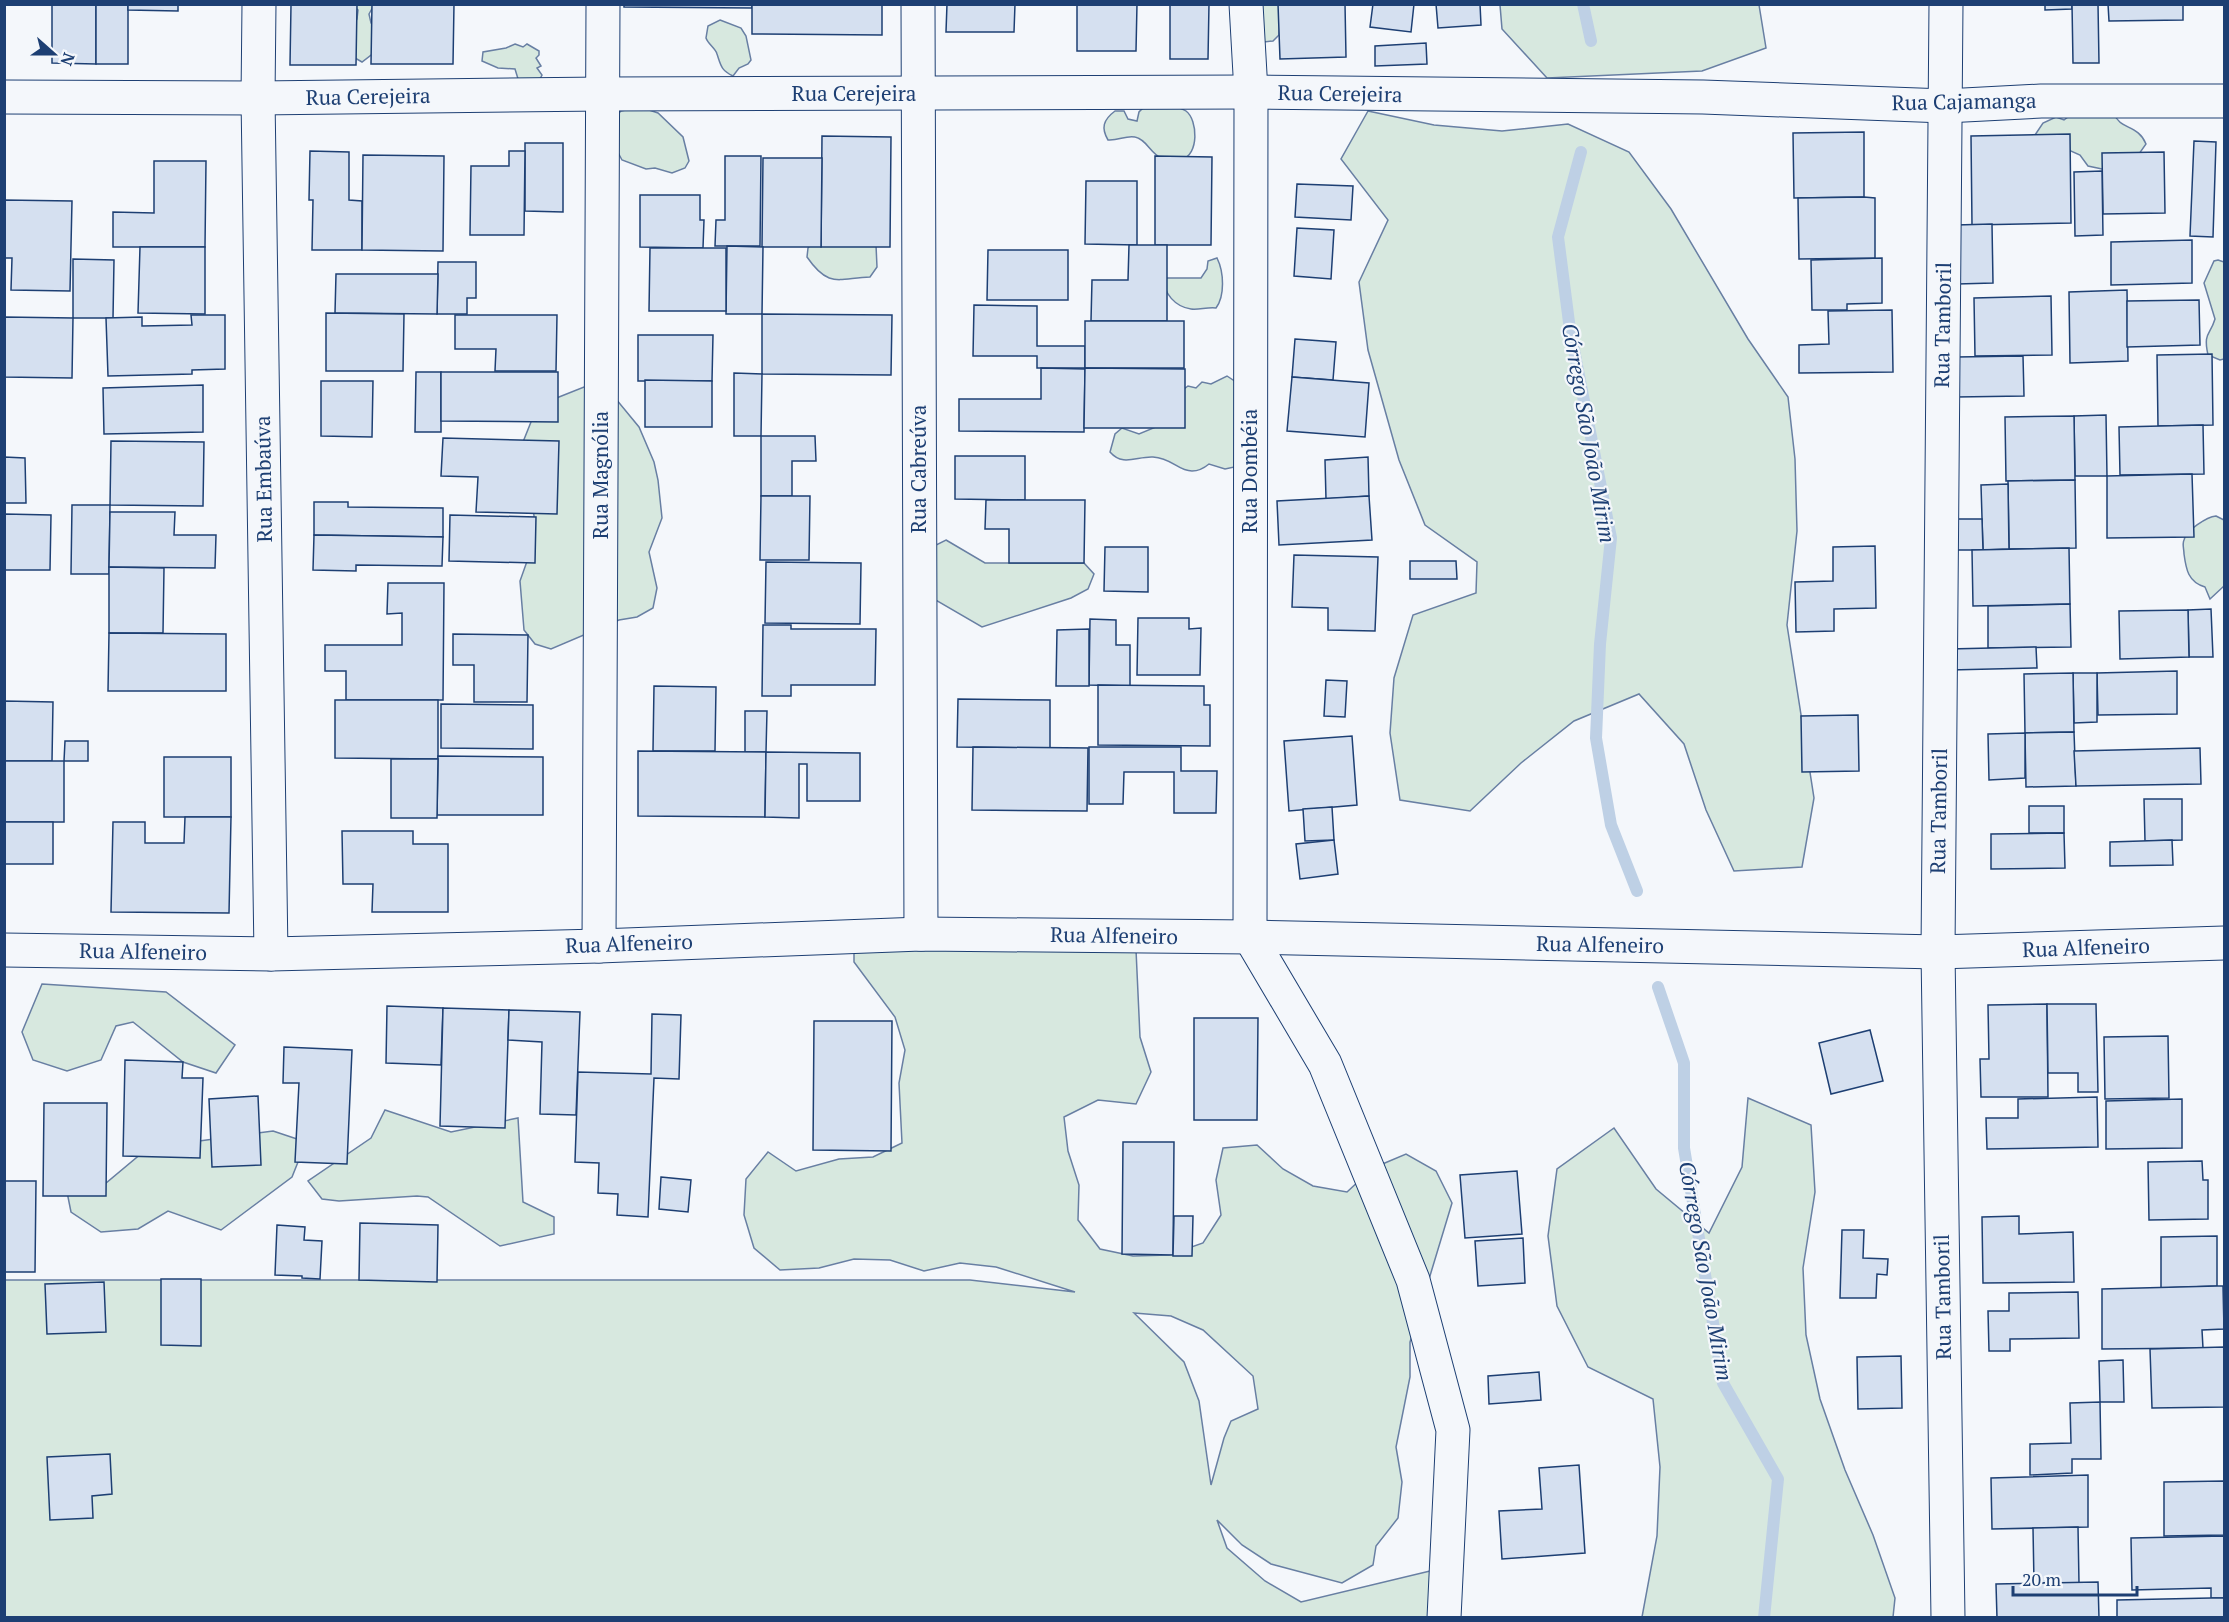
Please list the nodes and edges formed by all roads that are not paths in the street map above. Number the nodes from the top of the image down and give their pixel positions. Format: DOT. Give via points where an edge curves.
graph roads {
  1 [pos="259,4"];
  2 [pos="603,4"];
  3 [pos="918,4"];
  4 [pos="1245,4"];
  5 [pos="1946,4"];
  6 [pos="1251,92"];
  7 [pos="604,94"];
  8 [pos="918,94"];
  9 [pos="4,97"];
  10 [pos="1703,97"];
  11 [pos="258,98"];
  12 [pos="2224,101"];
  13 [pos="1945,106"];
  14 [pos="921,934"];
  15 [pos="1250,937"];
  16 [pos="2224,943"];
  17 [pos="598,946"];
  18 [pos="4,950"];
  19 [pos="1938,952"];
  20 [pos="271,954"];
  21 [pos="1444,1617"];
  22 [pos="1948,1617"];
  1 -- 11 [label="street, Rua Embaúva"];
  2 -- 7 [label="street, Rua Magnólia"];
  3 -- 8 [label="street, Rua Cabreúva"];
  4 -- 6 [label="street, Rua Dombéia"];
  5 -- 13 [label="street, Rua Tamboril"];
  6 -- 8 [label="street, Rua Cerejeira"];
  6 -- 10 [label="street, Rua Cerejeira"];
  6 -- 15 [label="street, Rua Dombéia"];
  7 -- 8 [label="street, Rua Cerejeira"];
  7 -- 11 [label="street, Rua Cerejeira"];
  7 -- 17 [label="street, Rua Magnólia"];
  8 -- 14 [label="street, Rua Cabreúva"];
  9 -- 11 [label="street, Rua Cerejeira"];
  10 -- 13 [label="street, Rua Cajamanga"];
  11 -- 20 [label="street, Rua Embaúva"];
  12 -- 13 [label="street, Rua Cajamanga" via="2041,100"];
  13 -- 19 [label="street, Rua Tamboril"];
  14 -- 15 [label="street, Rua Alfeneiro"];
  14 -- 17 [label="street, Rua Alfeneiro"];
  15 -- 19 [label="street, Rua Alfeneiro"];
  15 -- 21 [label="street" via="1325,1064 1413,1280 1453,1430"];
  16 -- 19 [label="street, Rua Alfeneiro"];
  17 -- 20 [label="street, Rua Alfeneiro"];
  18 -- 20 [label="street, Rua Alfeneiro"];
  19 -- 22 [label="street, Rua Tamboril"];
}
